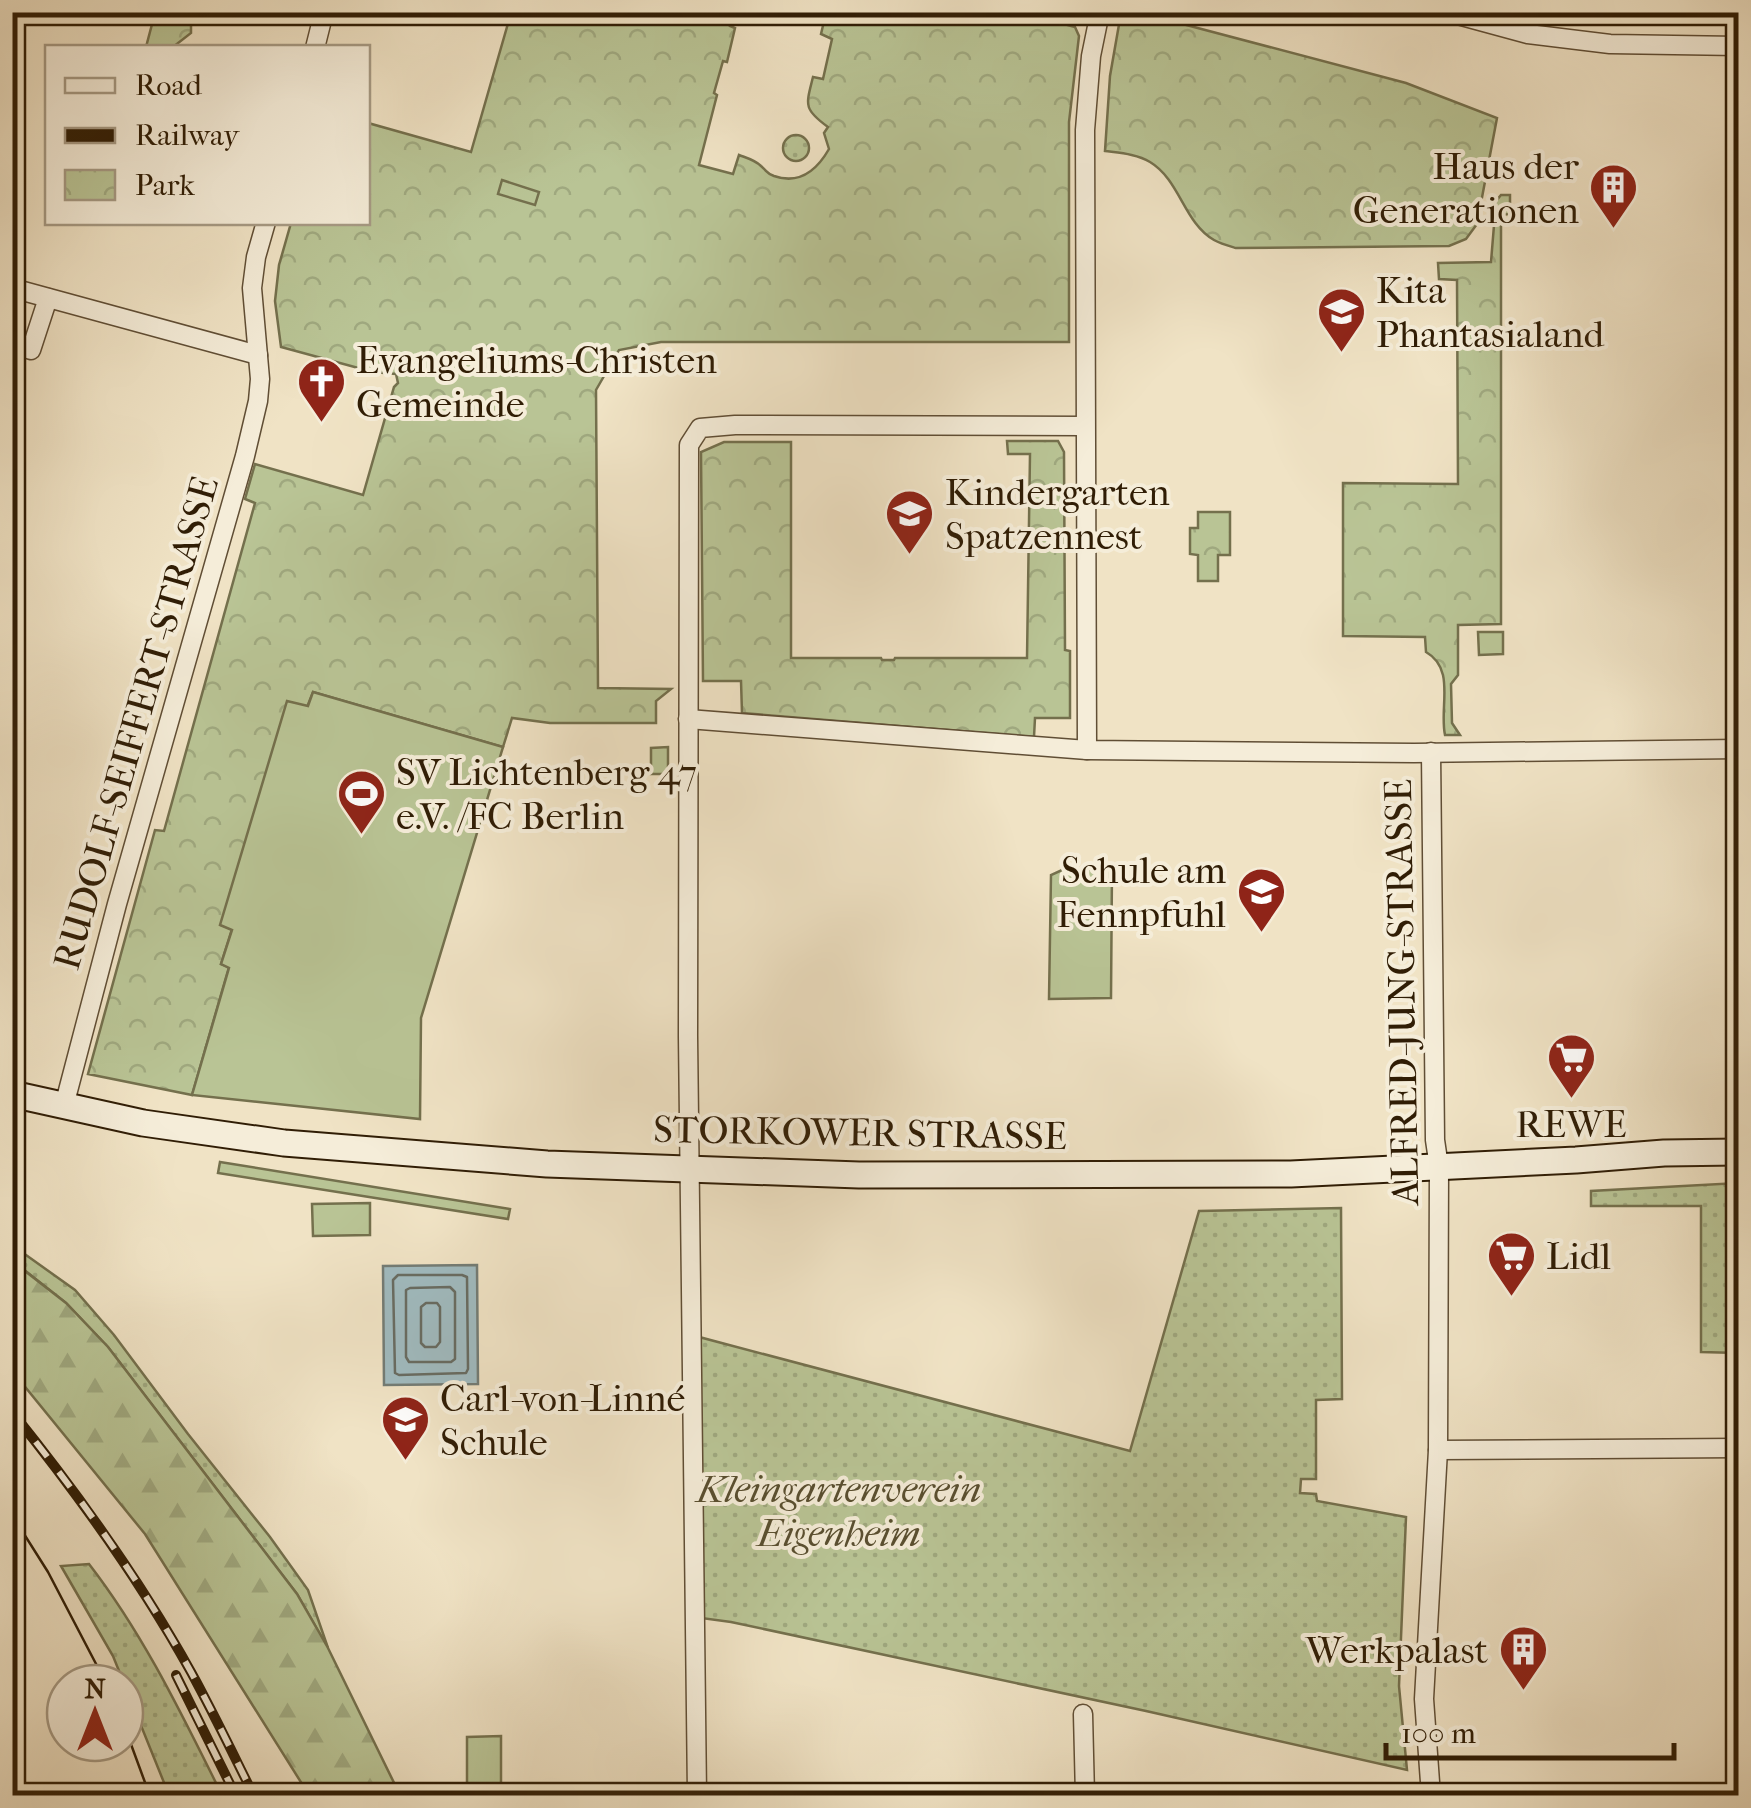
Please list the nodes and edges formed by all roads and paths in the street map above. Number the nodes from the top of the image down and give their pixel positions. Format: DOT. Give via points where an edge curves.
graph roads {
  1 [pos="324,12"];
  2 [pos="1100,12"];
  3 [pos="1447,12"];
  4 [pos="1501,20"];
  5 [pos="315,45"];
  6 [pos="1738,46"];
  7 [pos="265,225"];
  8 [pos="12,288"];
  9 [pos="48,298"];
  10 [pos="12,344"];
  11 [pos="258,356"];
  12 [pos="1085,426"];
  13 [pos="688,719"];
  14 [pos="1738,749"];
  15 [pos="1088,750"];
  16 [pos="1431,752"];
  17 [pos="12,1094"];
  18 [pos="64,1106"];
  19 [pos="1738,1148"];
  20 [pos="1439,1167"];
  21 [pos="689,1168"];
  22 [pos="1738,1448"];
  23 [pos="1438,1450"];
  24 [pos="1083,1714"];
  25 [pos="696,1796"];
  26 [pos="1085,1796"];
  27 [pos="1431,1796"];
  1 -- 5 [label="street"];
  2 -- 12 [label="street" via="1085,130"];
  3 -- 4 [label="street"];
  4 -- 6 [label="street" via="1528,34 1610,44"];
  7 -- 11 [label="street, RUDOLF-SEIFFERT-STRASSE" via="252,288"];
  8 -- 9 [label="street"];
  9 -- 10 [label="street" via="31,350"];
  9 -- 11 [label="street"];
  11 -- 18 [label="street, RUDOLF-SEIFFERT-STRASSE" via="258,401 245,456"];
  12 -- 13 [label="street" via="700,428 689,445"];
  12 -- 15 [label="street"];
  13 -- 15 [label="street, ALFRED-JUNG-STRASSE"];
  13 -- 21 [label="street"];
  14 -- 16 [label="street"];
  15 -- 16 [label="street, ALFRED-JUNG-STRASSE"];
  16 -- 20 [label="street, ALFRED-JUNG-STRASSE"];
  17 -- 18 [label="main road, STORKOWER STRASSE"];
  18 -- 21 [label="main road, STORKOWER STRASSE" via="284,1143"];
  19 -- 20 [label="main road, STORKOWER STRASSE"];
  20 -- 21 [label="main road, STORKOWER STRASSE" via="1005,1176"];
  20 -- 23 [label="street, ALFRED-JUNG-STRASSE"];
  21 -- 25 [label="street"];
  22 -- 23 [label="street"];
  23 -- 27 [label="street, ALFRED-JUNG-STRASSE" via="1424,1699"];
  24 -- 26 [label="street"];
}
